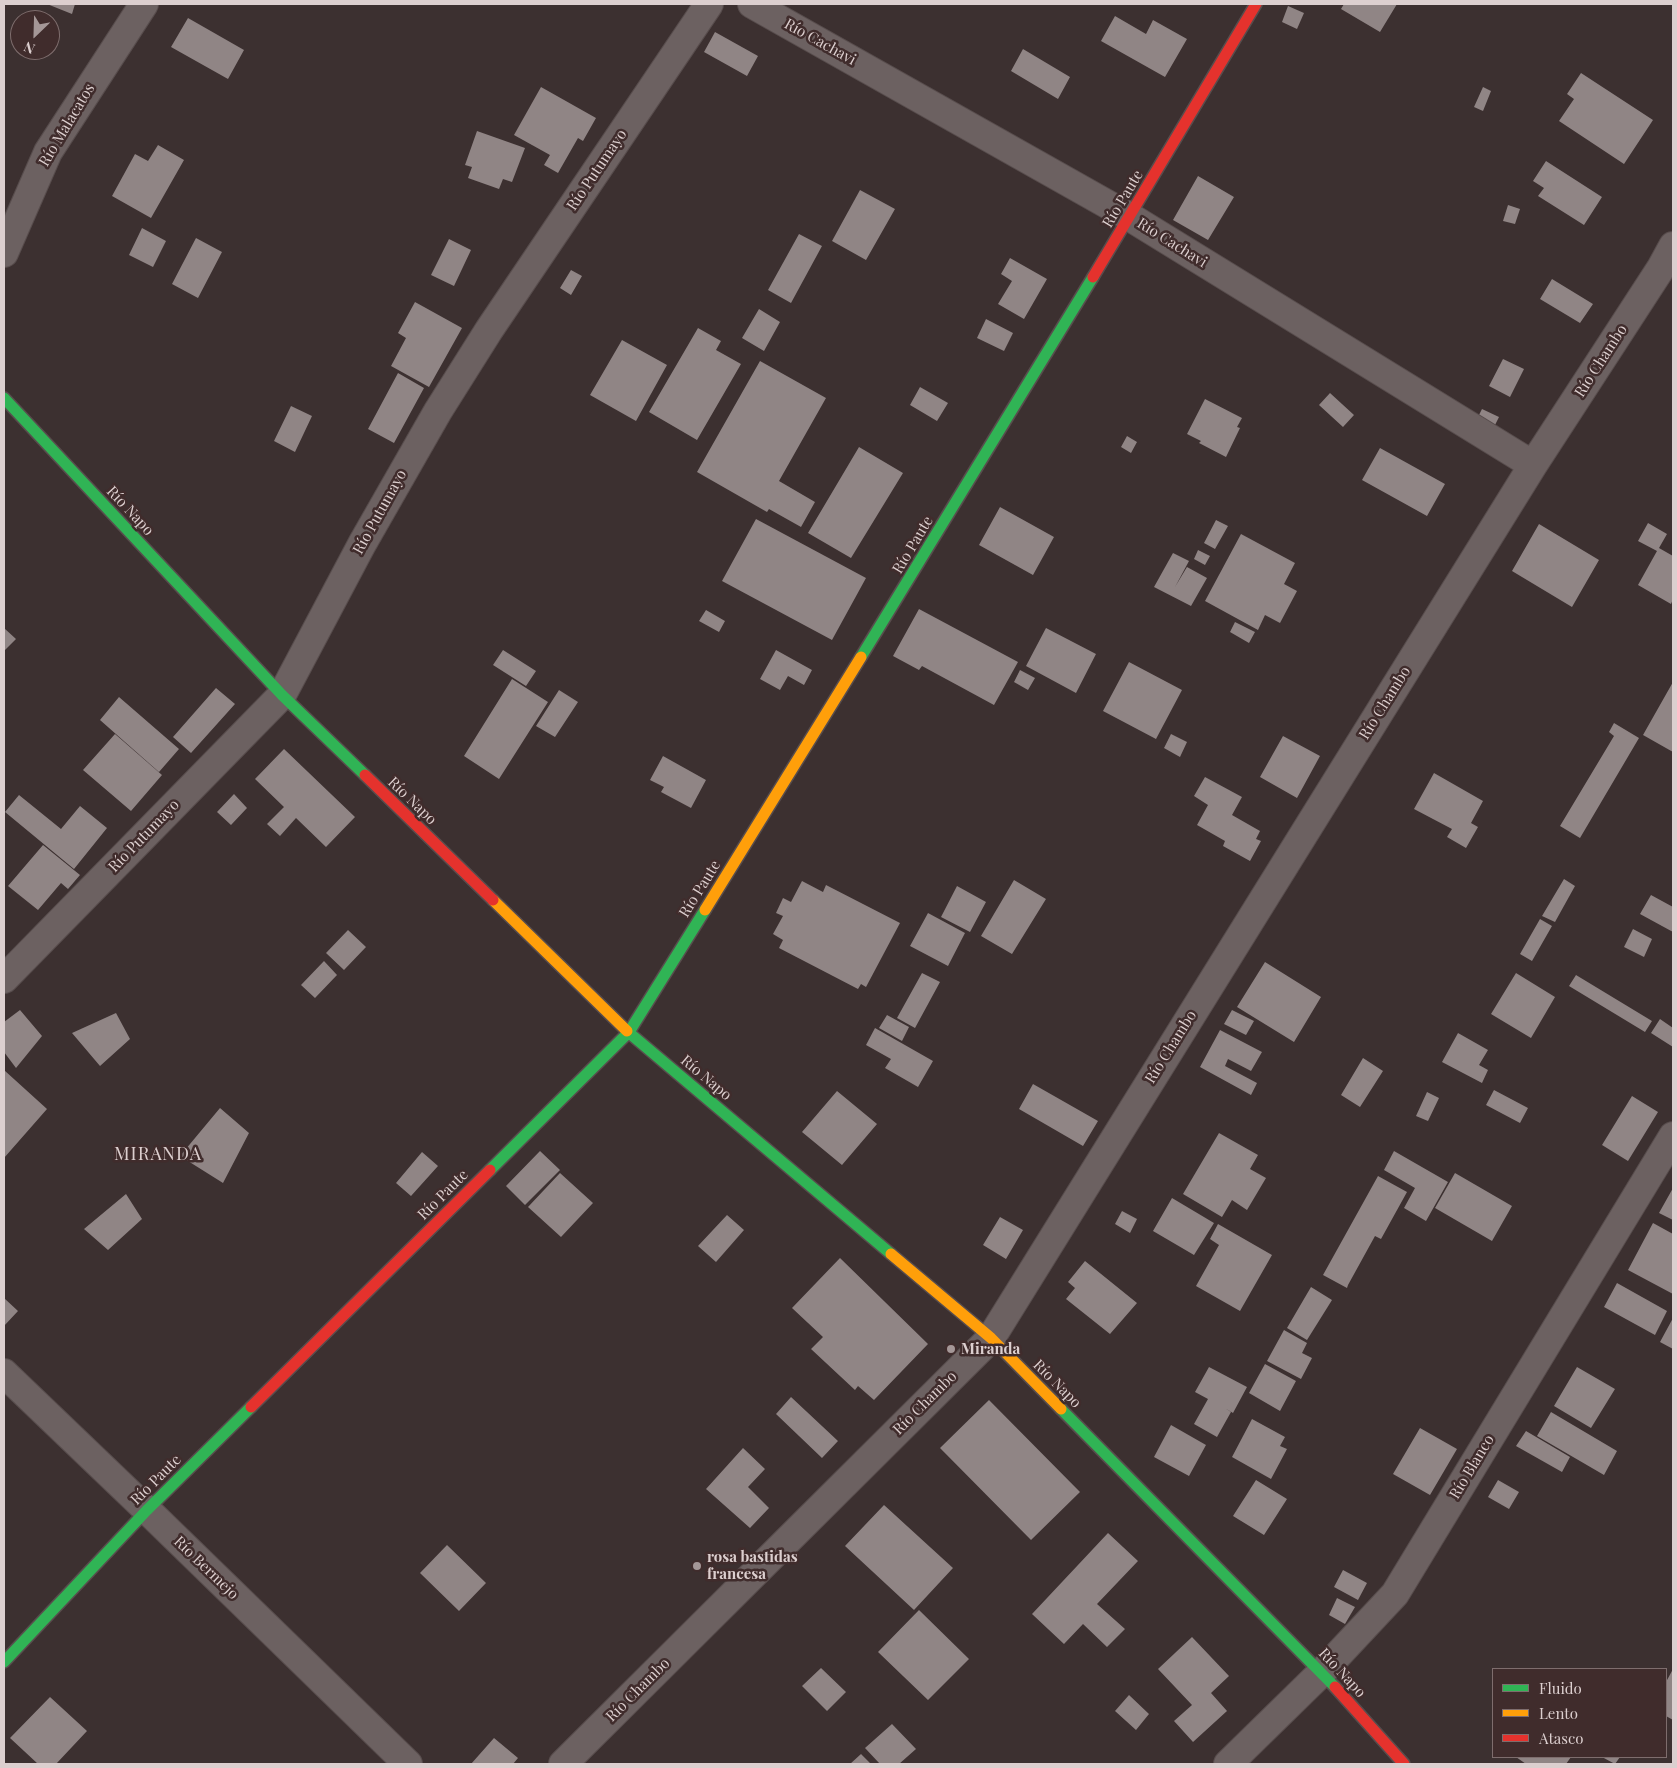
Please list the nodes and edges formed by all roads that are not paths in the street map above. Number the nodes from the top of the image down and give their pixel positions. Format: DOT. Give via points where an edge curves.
graph roads {
  1 [pos="144,4"];
  2 [pos="709,4"];
  3 [pos="752,4"];
  4 [pos="1256,4"];
  5 [pos="1130,217"];
  6 [pos="4,253"];
  7 [pos="1669,263"];
  8 [pos="4,398"];
  9 [pos="1533,465"];
  10 [pos="282,695"];
  11 [pos="4,979"];
  12 [pos="629,1032"];
  13 [pos="1673,1136"];
  14 [pos="991,1338"];
  15 [pos="4,1373"];
  16 [pos="147,1510"];
  17 [pos="4,1662"];
  18 [pos="1322,1672"];
  19 [pos="408,1764"];
  20 [pos="563,1764"];
  21 [pos="1228,1764"];
  22 [pos="1404,1764"];
  1 -- 6 [label="street, Río Malacatos" via="48,152"];
  2 -- 10 [label="street, Río Putumayo" via="438,411"];
  3 -- 5 [label="street, Río Cachavi"];
  4 -- 5 [label="street, Río Paute"];
  5 -- 9 [label="street, Río Cachavi"];
  5 -- 12 [label="street, Río Paute"];
  7 -- 9 [label="street, Río Chambo"];
  8 -- 10 [label="street, Río Napo"];
  9 -- 14 [label="street, Río Chambo"];
  10 -- 11 [label="street, Río Putumayo"];
  10 -- 12 [label="street, Río Napo"];
  12 -- 14 [label="street, Río Napo"];
  12 -- 16 [label="street, Río Paute"];
  13 -- 18 [label="street, Río Blanco" via="1395,1594"];
  14 -- 18 [label="street, Río Napo"];
  14 -- 20 [label="street, Río Chambo"];
  15 -- 16 [label="street, Río Bermejo"];
  16 -- 17 [label="street, Río Paute"];
  16 -- 19 [label="street, Río Bermejo"];
  18 -- 21 [label="street, Río Blanco"];
  18 -- 22 [label="street, Río Napo"];
}
